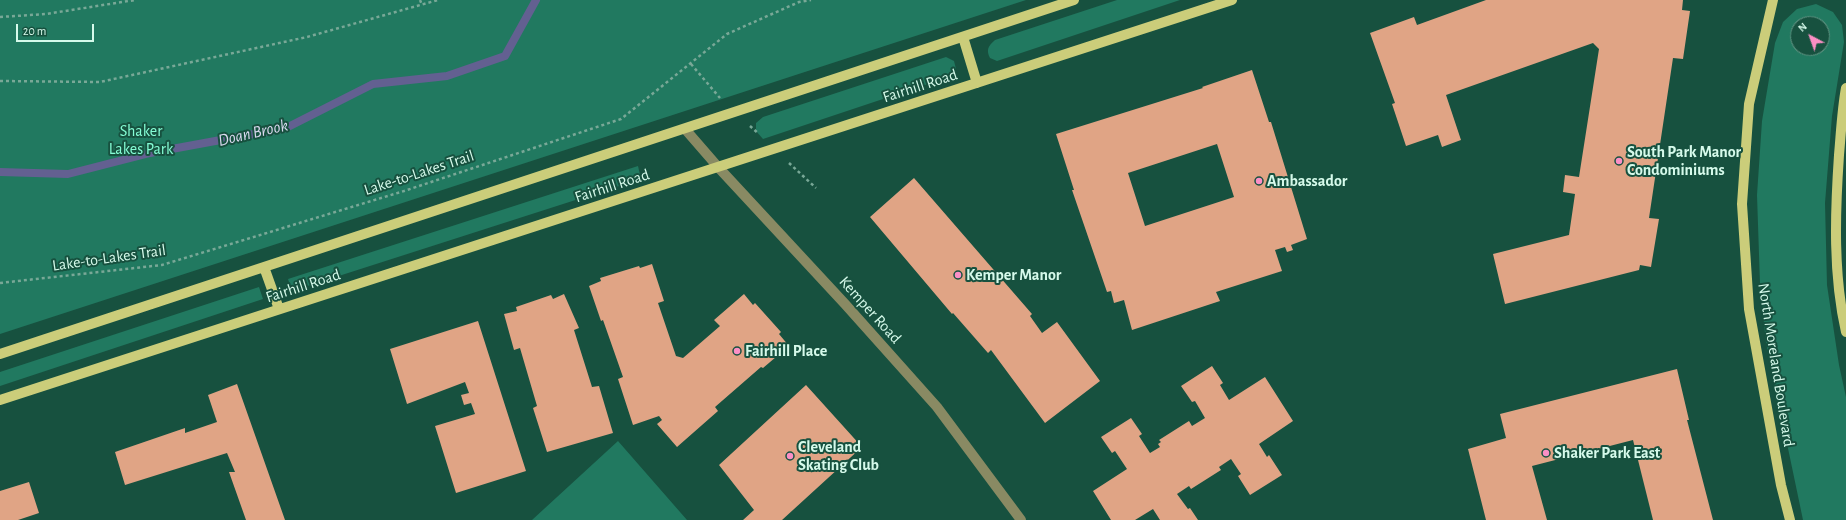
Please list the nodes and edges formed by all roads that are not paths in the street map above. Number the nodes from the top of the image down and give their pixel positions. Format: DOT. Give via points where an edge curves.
graph roads {
  1 [pos="1074,0"];
  2 [pos="1232,0"];
  3 [pos="1773,0"];
  4 [pos="963,37"];
  5 [pos="977,83"];
  6 [pos="1846,88"];
  7 [pos="685,129"];
  8 [pos="718,167"];
  9 [pos="264,267"];
  10 [pos="279,309"];
  11 [pos="1846,332"];
  12 [pos="0,354"];
  13 [pos="0,400"];
  14 [pos="1021,520"];
  15 [pos="1790,520"];
  1 -- 4 [label="main road, Fairhill Road"];
  2 -- 5 [label="main road, Fairhill Road"];
  3 -- 15 [label="main road, North Moreland Boulevard" via="1749,104 1742,204 1749,309 1781,485"];
  4 -- 5 [label="main road"];
  4 -- 7 [label="main road, Fairhill Road"];
  5 -- 8 [label="main road, Fairhill Road"];
  6 -- 11 [label="main road" via="1836,204 1839,302"];
  7 -- 8 [label="street, Kemper Road"];
  7 -- 9 [label="main road, Fairhill Road"];
  8 -- 10 [label="main road, Fairhill Road"];
  8 -- 14 [label="street, Kemper Road" via="937,407"];
  9 -- 10 [label="main road"];
  9 -- 12 [label="main road, Fairhill Road"];
  10 -- 13 [label="main road, Fairhill Road"];
}
